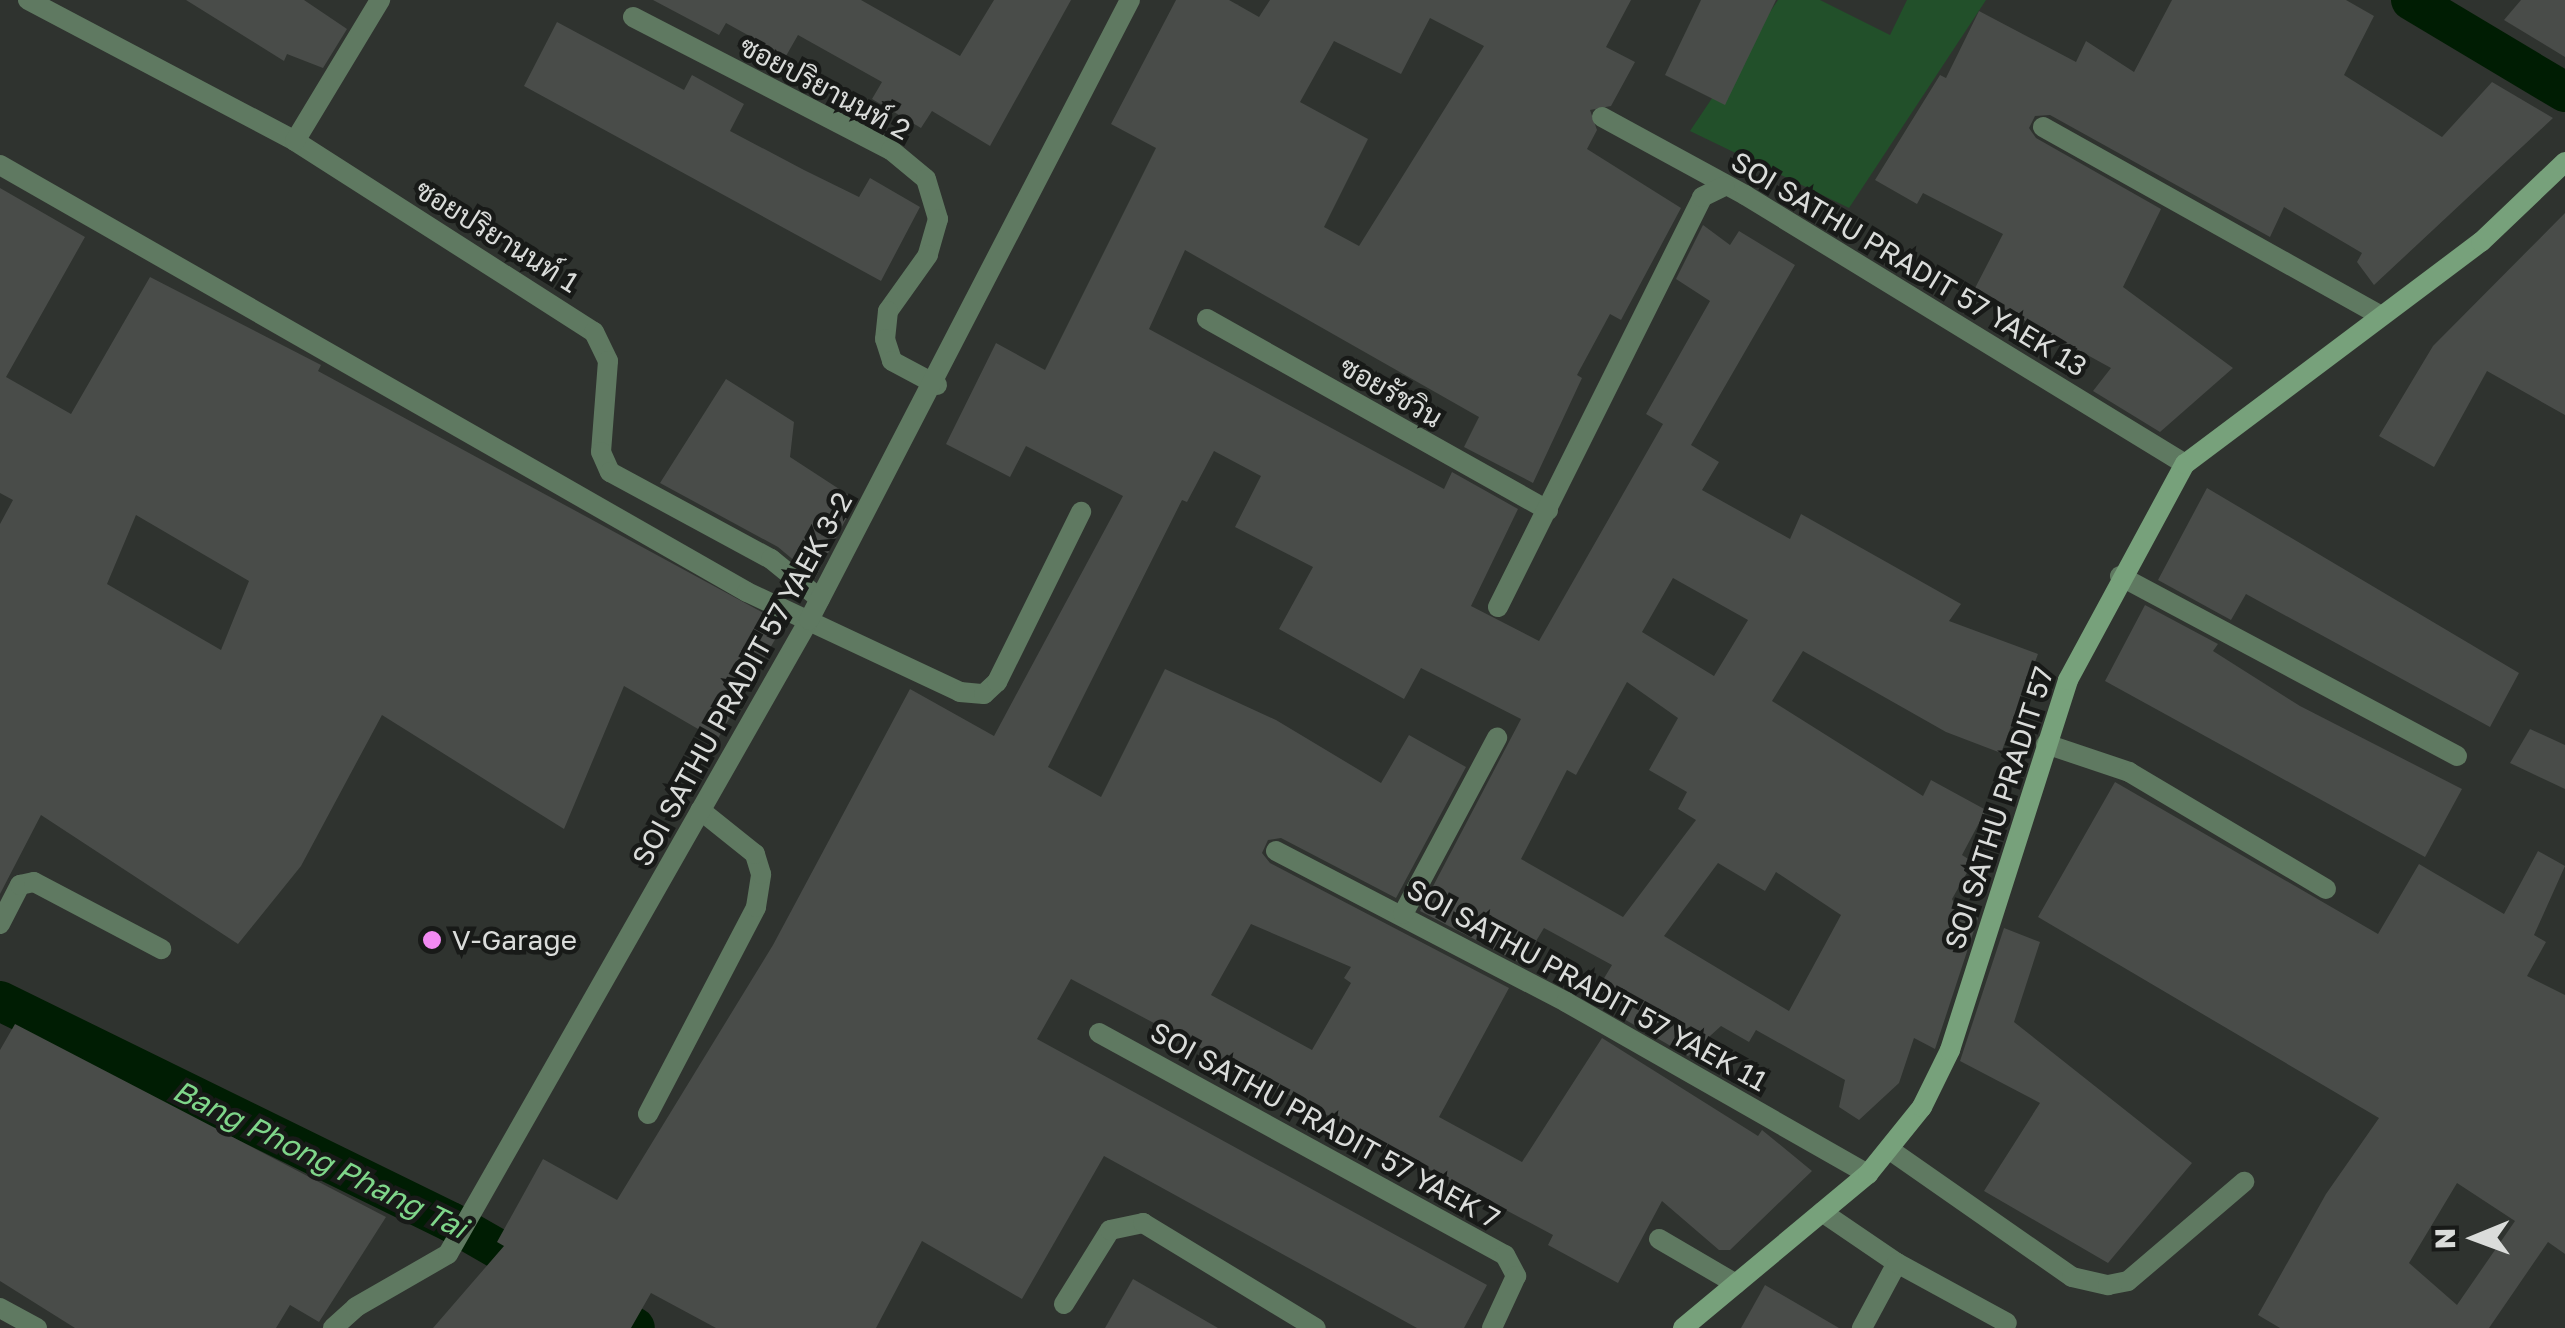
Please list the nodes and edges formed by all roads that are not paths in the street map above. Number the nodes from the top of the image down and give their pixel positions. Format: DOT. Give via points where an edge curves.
graph roads {
  1 [pos="28,0"];
  2 [pos="380,0"];
  3 [pos="1130,0"];
  4 [pos="632,17"];
  5 [pos="1602,117"];
  6 [pos="2043,126"];
  7 [pos="295,141"];
  8 [pos="2565,162"];
  9 [pos="0,165"];
  10 [pos="1725,186"];
  11 [pos="2381,316"];
  12 [pos="1207,319"];
  13 [pos="936,384"];
  14 [pos="2185,464"];
  15 [pos="1548,510"];
  16 [pos="1081,512"];
  17 [pos="2120,576"];
  18 [pos="820,599"];
  19 [pos="1498,606"];
  20 [pos="808,620"];
  21 [pos="1496,738"];
  22 [pos="2046,744"];
  23 [pos="2457,756"];
  24 [pos="700,810"];
  25 [pos="1276,851"];
  26 [pos="2326,889"];
  27 [pos="3,912"];
  28 [pos="1403,914"];
  29 [pos="161,948"];
  30 [pos="1099,1033"];
  31 [pos="648,1114"];
  32 [pos="1890,1150"];
  33 [pos="1868,1174"];
  34 [pos="2244,1182"];
  35 [pos="1822,1212"];
  36 [pos="1659,1239"];
  37 [pos="1897,1263"];
  38 [pos="1736,1284"];
  39 [pos="1064,1304"];
  40 [pos="0,1308"];
  41 [pos="2007,1322"];
  42 [pos="335,1327"];
  43 [pos="37,1328"];
  44 [pos="1316,1328"];
  45 [pos="1492,1328"];
  46 [pos="1683,1328"];
  47 [pos="1862,1328"];
  1 -- 7 [label="street, ซอยปริยานนท์ 1"];
  2 -- 7 [label="street"];
  3 -- 13 [label="street, SOI SATHU PRADIT 57 YAEK 3-2"];
  4 -- 13 [label="street, ซอยปริยานนท์ 2" via="891,150 926,180 938,219 928,255 888,311 886,339 892,362"];
  5 -- 10 [label="street, SOI SATHU PRADIT 57 YAEK 13"];
  6 -- 11 [label="street"];
  7 -- 18 [label="street, ซอยปริยานนท์ 1" via="594,332 608,361 602,452 610,472 771,559"];
  8 -- 11 [label="street, SOI SATHU PRADIT 57" via="2481,242"];
  9 -- 20 [label="street" via="747,592"];
  10 -- 14 [label="street, SOI SATHU PRADIT 57 YAEK 13"];
  10 -- 15 [label="street" via="1702,197"];
  11 -- 14 [label="street, SOI SATHU PRADIT 57"];
  12 -- 15 [label="street, ซอยรัชวิน"];
  13 -- 18 [label="street, SOI SATHU PRADIT 57 YAEK 3-2"];
  14 -- 17 [label="street, SOI SATHU PRADIT 57"];
  15 -- 19 [label="street"];
  16 -- 20 [label="street" via="997,682 984,694 960,692"];
  17 -- 22 [label="street, SOI SATHU PRADIT 57" via="2068,680"];
  17 -- 23 [label="street"];
  18 -- 20 [label="street, SOI SATHU PRADIT 57 YAEK 3-2"];
  20 -- 24 [label="street, SOI SATHU PRADIT 57 YAEK 3-2"];
  21 -- 28 [label="street"];
  22 -- 26 [label="street" via="2129,772"];
  22 -- 32 [label="street, SOI SATHU PRADIT 57" via="1950,1050 1922,1107"];
  24 -- 31 [label="street" via="755,854 761,874 756,907"];
  24 -- 42 [label="street, SOI SATHU PRADIT 57 YAEK 3-2" via="448,1254"];
  25 -- 28 [label="street, SOI SATHU PRADIT 57 YAEK 11"];
  27 -- 29 [label="street" via="20,885 34,882"];
  28 -- 33 [label="street, SOI SATHU PRADIT 57 YAEK 11"];
  30 -- 45 [label="street, SOI SATHU PRADIT 57 YAEK 7" via="1505,1254 1516,1276"];
  32 -- 33 [label="street, SOI SATHU PRADIT 57"];
  32 -- 34 [label="street" via="2072,1277 2108,1285 2128,1281"];
  33 -- 35 [label="street, SOI SATHU PRADIT 57"];
  35 -- 37 [label="street"];
  35 -- 38 [label="street, SOI SATHU PRADIT 57"];
  36 -- 38 [label="street"];
  37 -- 41 [label="street"];
  37 -- 47 [label="street"];
  38 -- 46 [label="street, SOI SATHU PRADIT 57"];
  39 -- 44 [label="street" via="1110,1230 1143,1223"];
  40 -- 43 [label="street"];
}
